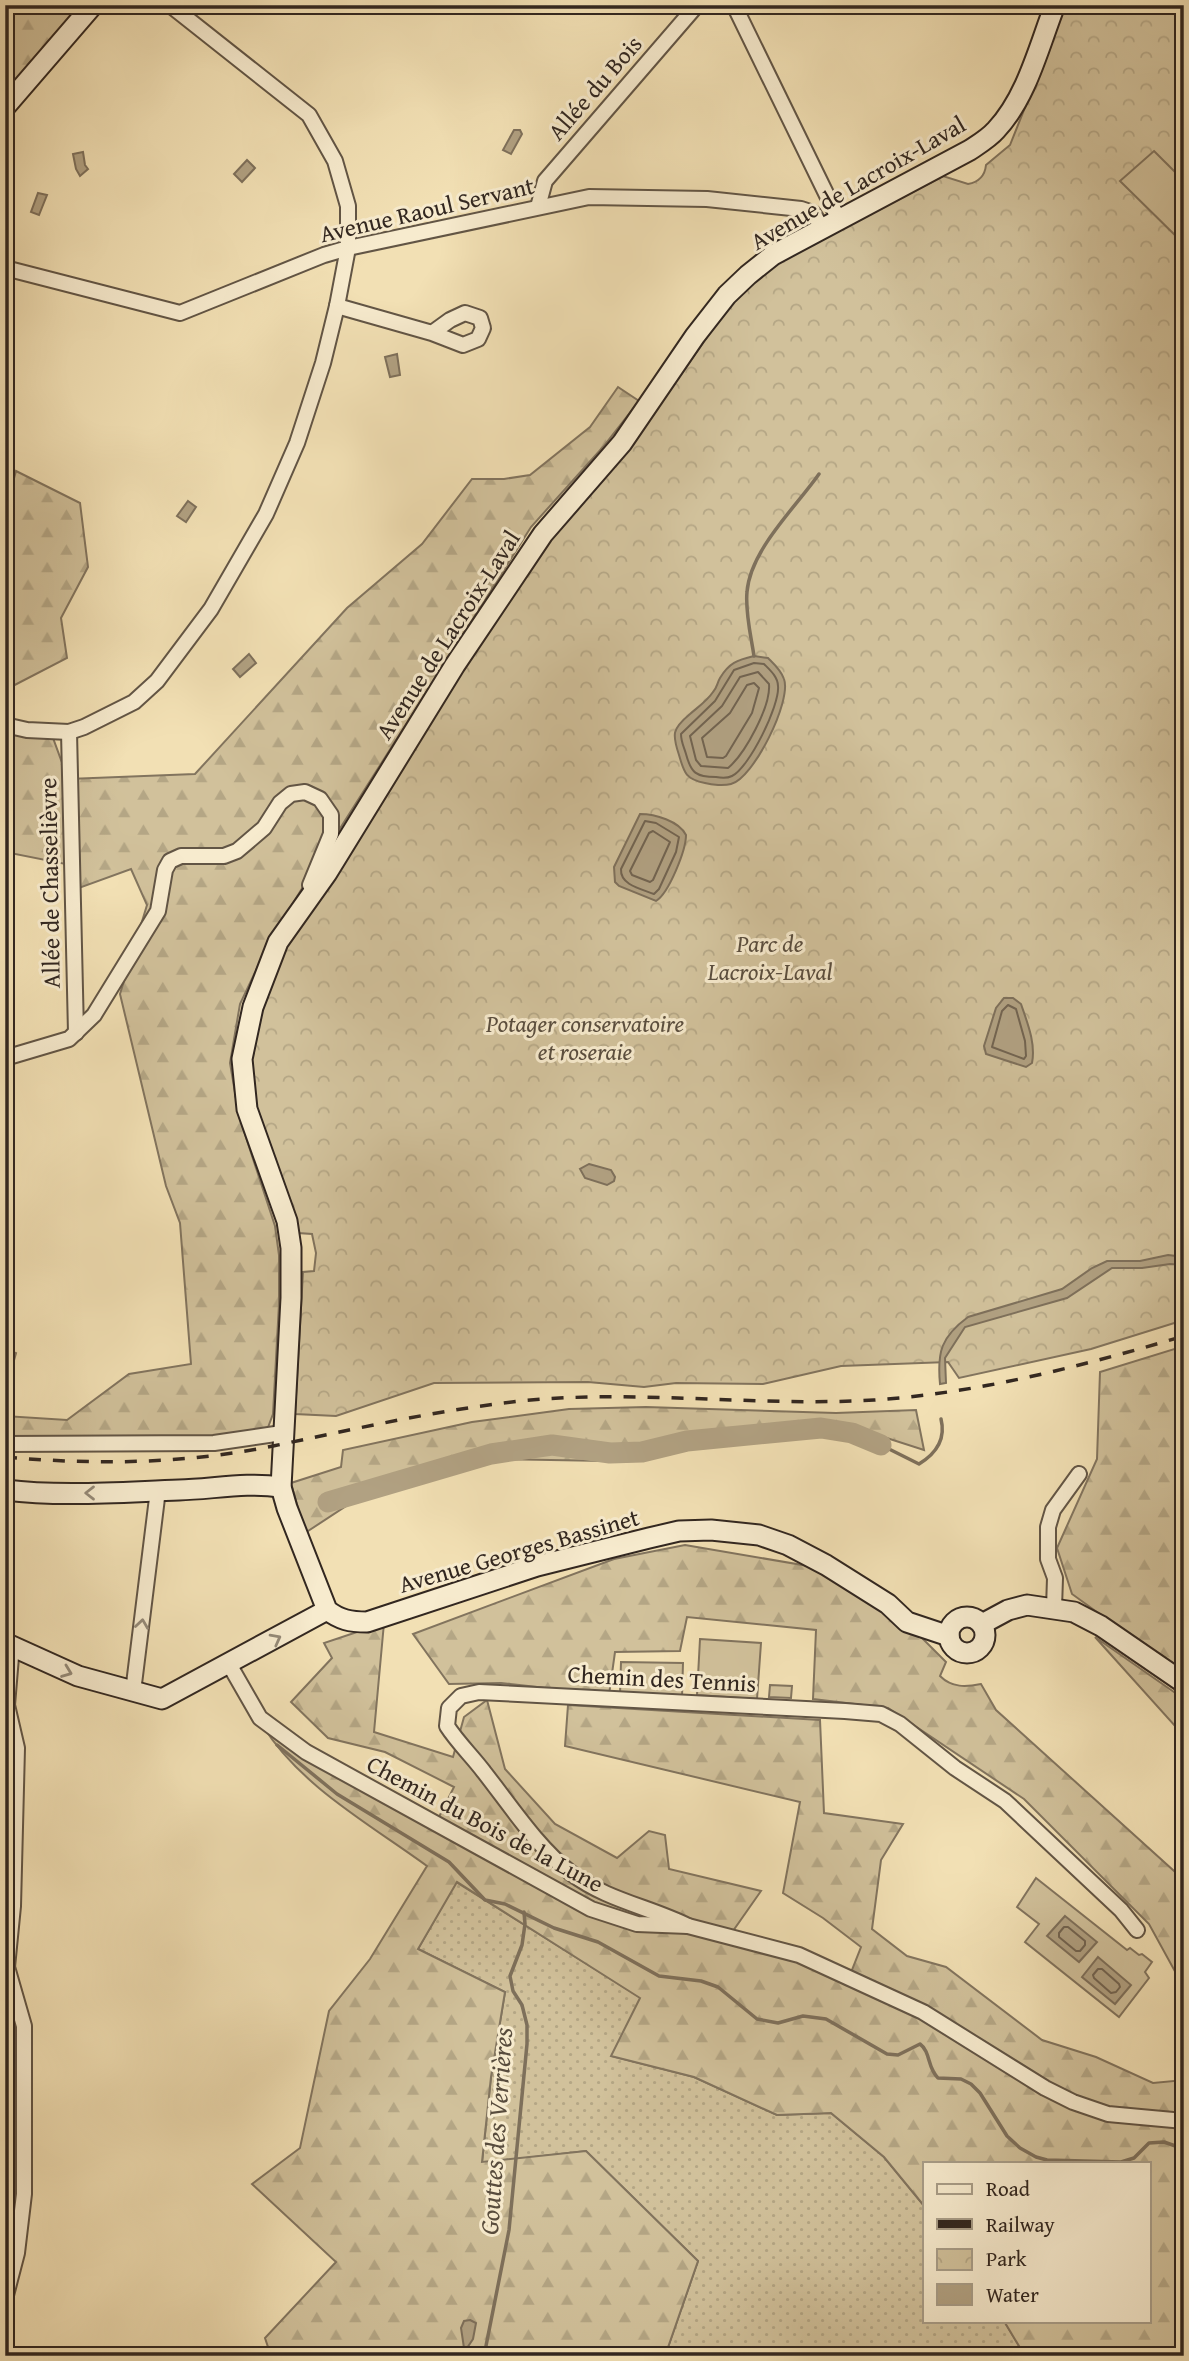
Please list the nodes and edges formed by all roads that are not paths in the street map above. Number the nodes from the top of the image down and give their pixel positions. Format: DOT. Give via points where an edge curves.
graph roads {
  1 [pos="93,5"];
  2 [pos="170,5"];
  3 [pos="696,5"];
  4 [pos="734,5"];
  5 [pos="1055,5"];
  6 [pos="5,107"];
  7 [pos="538,207"];
  8 [pos="831,224"];
  9 [pos="348,248"];
  10 [pos="5,268"];
  11 [pos="337,306"];
  12 [pos="432,333"];
  13 [pos="5,725"];
  14 [pos="69,732"];
  15 [pos="316,888"];
  16 [pos="76,1033"];
  17 [pos="5,1058"];
  18 [pos="282,1433"];
  19 [pos="5,1444"];
  20 [pos="1079,1474"];
  21 [pos="281,1480"];
  22 [pos="158,1489"];
  23 [pos="5,1490"];
  24 [pos="1047,1608"];
  25 [pos="327,1610"];
  26 [pos="950,1630"];
  27 [pos="984,1631"];
  28 [pos="10,1646"];
  29 [pos="229,1664"];
  30 [pos="1184,1683"];
  31 [pos="133,1692"];
  32 [pos="688,1926"];
  33 [pos="1137,1930"];
  34 [pos="1184,2121"];
  35 [pos="5,2299"];
  1 -- 6 [label="street"];
  2 -- 9 [label="street" via="310,115 335,161 348,206"];
  3 -- 7 [label="street, Allée du Bois" via="545,181"];
  4 -- 8 [label="street"];
  5 -- 8 [label="street, Avenue de Lacroix-Laval" via="1012,110 995,131 970,150"];
  7 -- 8 [label="street, Avenue Raoul Servant" via="589,197 707,199 801,209"];
  7 -- 9 [label="street, Avenue Raoul Servant"];
  8 -- 15 [label="street, Avenue de Lacroix-Laval" via="748,275 695,336 622,443 543,534"];
  9 -- 10 [label="street, Avenue Raoul Servant" via="180,313"];
  9 -- 11 [label="street"];
  11 -- 12 [label="street"];
  11 -- 14 [label="street" via="298,443 266,514 211,609 157,681 134,702"];
  13 -- 14 [label="street"];
  14 -- 16 [label="street, Allée de Chasselièvre"];
  15 -- 16 [label="street" via="310,885 331,834 331,815 320,799 305,792 291,794 280,803 264,828 237,851 204,858 181,856 170,862 158,911 94,1015"];
  15 -- 18 [label="street, Avenue de Lacroix-Laval" via="278,942 253,1007 242,1059 247,1108 287,1221 291,1248"];
  16 -- 17 [label="street" via="56,1044"];
  18 -- 19 [label="street" via="214,1443"];
  18 -- 21 [label="street, Avenue de Lacroix-Laval"];
  20 -- 24 [label="street" via="1053,1510 1048,1527 1048,1559 1055,1578"];
  21 -- 22 [label="street"];
  21 -- 25 [label="street, Avenue de Lacroix-Laval" via="286,1508"];
  22 -- 23 [label="street, one-way" via="102,1493"];
  31 -- 22 [label="street, one-way"];
  24 -- 27 [label="street"];
  24 -- 30 [label="street" via="1074,1612 1101,1626"];
  25 -- 26 [label="street, Avenue Georges Bassinet" via="350,1622 367,1622 537,1566 679,1531 710,1530 759,1535 805,1552 888,1604 907,1622"];
  29 -- 25 [label="street, one-way"];
  26 -- 27 [label="street" via="957,1619 967,1616 978,1620"];
  26 -- 27 [label="street" via="956,1650 966,1653 981,1647"];
  28 -- 31 [label="street, one-way" via="78,1676"];
  28 -- 35 [label="street" via="7,1705 17,1771 7,1967 24,2026 24,2178 17,2253"];
  29 -- 31 [label="street" via="162,1699"];
  29 -- 32 [label="street, Chemin du Bois de la Lune" via="260,1718 306,1752 591,1909 637,1924"];
  32 -- 33 [label="street, Chemin des Tennis" via="621,1901 572,1873 529,1830 458,1743 447,1727 449,1708 461,1696 480,1692 885,1715 1005,1801"];
  32 -- 34 [label="street, Chemin du Bois de la Lune" via="799,1955 923,2012 1084,2107 1120,2116"];
}
